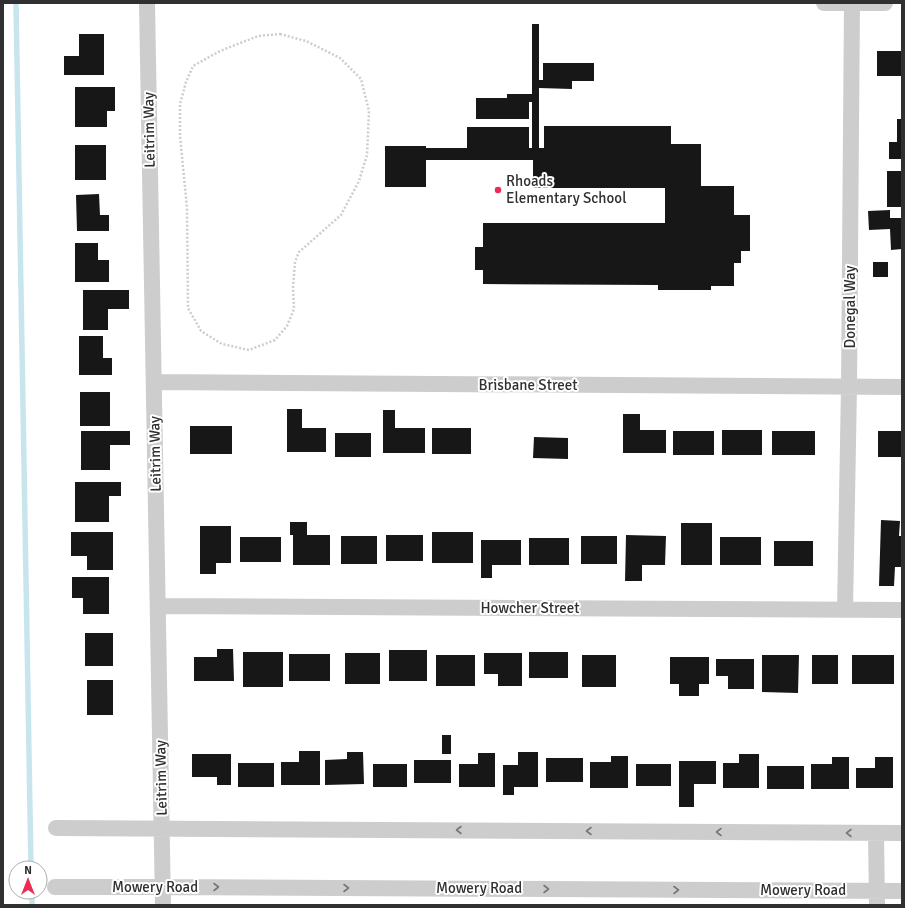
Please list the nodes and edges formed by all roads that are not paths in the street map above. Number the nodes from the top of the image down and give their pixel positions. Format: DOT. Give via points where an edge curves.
graph roads {
  1 [pos="147,3"];
  2 [pos="824,3"];
  3 [pos="852,3"];
  4 [pos="885,3"];
  5 [pos="154,382"];
  6 [pos="849,387"];
  7 [pos="902,387"];
  8 [pos="158,606"];
  9 [pos="845,610"];
  10 [pos="902,610"];
  11 [pos="56,828"];
  12 [pos="162,828"];
  13 [pos="876,833"];
  14 [pos="902,833"];
  15 [pos="163,886"];
  16 [pos="55,887"];
  17 [pos="902,891"];
  18 [pos="877,898"];
  19 [pos="163,905"];
  1 -- 5 [label="street, Leitrim Way"];
  2 -- 3 [label="street"];
  3 -- 4 [label="street"];
  3 -- 6 [label="street, Donegal Way"];
  5 -- 6 [label="street, Brisbane Street"];
  5 -- 8 [label="street, Leitrim Way"];
  6 -- 7 [label="street, Brisbane Street"];
  6 -- 9 [label="street, Donegal Way"];
  8 -- 9 [label="street, Howcher Street"];
  8 -- 12 [label="street, Leitrim Way"];
  9 -- 10 [label="street, Howcher Street"];
  11 -- 12 [label="street"];
  13 -- 12 [label="street, one-way"];
  12 -- 15 [label="street, Leitrim Way"];
  13 -- 14 [label="street"];
  13 -- 18 [label="street"];
  15 -- 16 [label="street, Mowery Road"];
  15 -- 18 [label="street, Mowery Road, one-way"];
  15 -- 19 [label="street, Leitrim Way"];
  17 -- 18 [label="street, Mowery Road"];
}
